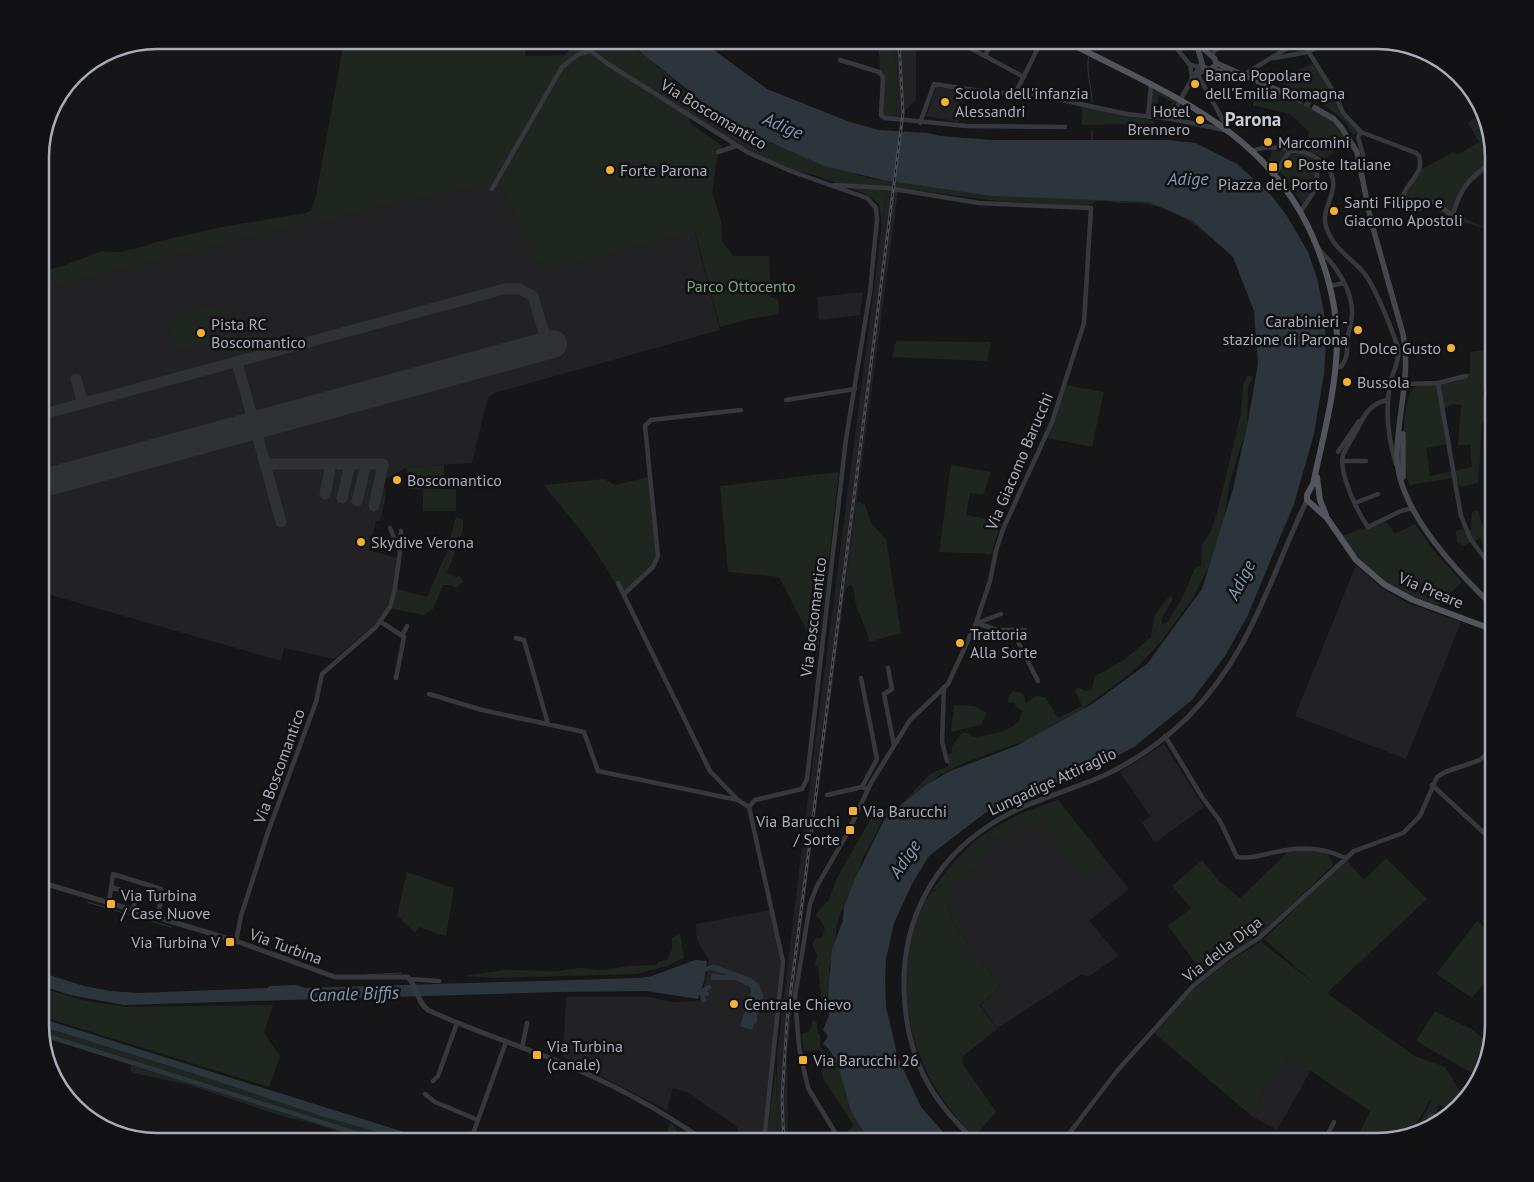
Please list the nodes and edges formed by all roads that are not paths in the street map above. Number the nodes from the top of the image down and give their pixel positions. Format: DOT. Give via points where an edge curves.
graph roads {
  1 [pos="972,49"];
  2 [pos="988,49"];
  3 [pos="1038,49"];
  4 [pos="1081,49"];
  5 [pos="1177,49"];
  6 [pos="1198,49"];
  7 [pos="1204,49"];
  8 [pos="1217,49"];
  9 [pos="1286,49"];
  10 [pos="1306,49"];
  11 [pos="1314,49"];
  12 [pos="1308,52"];
  13 [pos="985,56"];
  14 [pos="1211,56"];
  15 [pos="1273,58"];
  16 [pos="840,60"];
  17 [pos="1201,63"];
  18 [pos="1216,63"];
  19 [pos="1190,65"];
  20 [pos="1209,69"];
  21 [pos="1243,74"];
  22 [pos="1198,75"];
  23 [pos="1024,77"];
  24 [pos="1192,78"];
  25 [pos="1151,85"];
  26 [pos="1282,92"];
  27 [pos="1015,94"];
  28 [pos="1180,100"];
  29 [pos="1315,108"];
  30 [pos="1148,117"];
  31 [pos="1172,119"];
  32 [pos="920,123"];
  33 [pos="1066,127"];
  34 [pos="1229,131"];
  35 [pos="1361,132"];
  36 [pos="736,146"];
  37 [pos="1252,150"];
  38 [pos="1290,150"];
  39 [pos="718,152"];
  40 [pos="1485,167"];
  41 [pos="1319,168"];
  42 [pos="1361,171"];
  43 [pos="1276,174"];
  44 [pos="834,185"];
  45 [pos="492,189"];
  46 [pos="1301,211"];
  47 [pos="1318,248"];
  48 [pos="1344,282"];
  49 [pos="1330,286"];
  50 [pos="1337,342"];
  51 [pos="1347,342"];
  52 [pos="1336,366"];
  53 [pos="1405,374"];
  54 [pos="1466,376"];
  55 [pos="1438,383"];
  56 [pos="1405,384"];
  57 [pos="1415,384"];
  58 [pos="855,389"];
  59 [pos="1404,394"];
  60 [pos="786,400"];
  61 [pos="1387,400"];
  62 [pos="741,410"];
  63 [pos="1362,419"];
  64 [pos="1400,429"];
  65 [pos="1388,431"];
  66 [pos="1338,452"];
  67 [pos="1343,461"];
  68 [pos="1366,461"];
  69 [pos="1317,466"];
  70 [pos="1397,466"];
  71 [pos="1403,484"];
  72 [pos="1378,494"];
  73 [pos="1320,496"];
  74 [pos="1310,500"];
  75 [pos="1355,503"];
  76 [pos="1413,508"];
  77 [pos="1327,518"];
  78 [pos="390,528"];
  79 [pos="401,531"];
  80 [pos="400,552"];
  81 [pos="1485,559"];
  82 [pos="618,583"];
  83 [pos="624,594"];
  84 [pos="1485,598"];
  85 [pos="1001,614"];
  86 [pos="381,622"];
  87 [pos="976,623"];
  88 [pos="407,626"];
  89 [pos="1485,627"];
  90 [pos="1012,630"];
  91 [pos="1025,630"];
  92 [pos="402,636"];
  93 [pos="516,638"];
  94 [pos="888,668"];
  95 [pos="396,678"];
  96 [pos="861,678"];
  97 [pos="1038,681"];
  98 [pos="944,686"];
  99 [pos="429,694"];
  100 [pos="548,724"];
  101 [pos="1166,736"];
  102 [pos="894,745"];
  103 [pos="1485,755"];
  104 [pos="947,761"];
  105 [pos="1432,785"];
  106 [pos="865,788"];
  107 [pos="827,795"];
  108 [pos="738,800"];
  109 [pos="749,807"];
  110 [pos="1485,834"];
  111 [pos="1345,858"];
  112 [pos="49,885"];
  113 [pos="111,887"];
  114 [pos="109,902"];
  115 [pos="134,910"];
  116 [pos="157,916"];
  117 [pos="236,941"];
  118 [pos="411,980"];
  119 [pos="439,981"];
  120 [pos="457,1023"];
  121 [pos="527,1023"];
  122 [pos="506,1042"];
  123 [pos="522,1048"];
  124 [pos="433,1081"];
  125 [pos="424,1094"];
  126 [pos="478,1120"];
  127 [pos="1334,1122"];
  128 [pos="473,1133"];
  129 [pos="693,1133"];
  130 [pos="765,1133"];
  131 [pos="836,1133"];
  132 [pos="967,1133"];
  133 [pos="1071,1133"];
  134 [pos="1328,1133"];
  1 -- 13 [label="street"];
  2 -- 13 [label="street"];
  3 -- 23 [label="street"];
  4 -- 25 [label="main road"];
  5 -- 19 [label="street"];
  6 -- 17 [label="main road"];
  7 -- 14 [label="main road"];
  8 -- 14 [label="street"];
  9 -- 15 [label="street"];
  10 -- 12 [label="street"];
  11 -- 12 [label="street"];
  12 -- 15 [label="street"];
  12 -- 35 [label="street" via="1335,94 1343,113"];
  13 -- 23 [label="street"];
  14 -- 17 [label="main road"];
  14 -- 18 [label="main road"];
  15 -- 21 [label="street"];
  16 -- 32 [label="street" via="879,72 883,77 881,115 892,120"];
  17 -- 19 [label="street"];
  17 -- 20 [label="main road"];
  17 -- 24 [label="street"];
  18 -- 20 [label="main road"];
  18 -- 21 [label="main road"];
  19 -- 24 [label="street"];
  20 -- 21 [label="main road"];
  20 -- 22 [label="street"];
  21 -- 26 [label="main road"];
  22 -- 24 [label="street"];
  22 -- 34 [label="street"];
  23 -- 27 [label="street"];
  24 -- 28 [label="street"];
  25 -- 28 [label="main road"];
  25 -- 30 [label="street"];
  27 -- 30 [label="street" via="1042,96"];
  27 -- 32 [label="street" via="934,84"];
  28 -- 31 [label="street"];
  28 -- 34 [label="main road"];
  29 -- 42 [label="main road" via="1334,119 1349,136"];
  30 -- 31 [label="street"];
  31 -- 34 [label="street"];
  32 -- 33 [label="street"];
  34 -- 37 [label="main road"];
  35 -- 40 [label="street" via="1419,156 1419,171 1402,198 1407,207 1424,209 1433,202 1453,214 1459,192"];
  35 -- 42 [label="street" via="1358,138 1366,166"];
  36 -- 39 [label="street"];
  36 -- 44 [label="street, Via Boscomantico" via="793,172"];
  36 -- 45 [label="street, Via Boscomantico" via="591,51 585,51 562,67"];
  37 -- 38 [label="street" via="1267,147"];
  37 -- 43 [label="main road"];
  38 -- 43 [label="street"];
  38 -- 61 [label="street" via="1309,154 1326,166 1333,183 1324,216 1325,227 1338,249 1367,277 1393,332 1399,357"];
  41 -- 46 [label="street" via="1317,187"];
  42 -- 53 [label="main road" via="1371,221 1404,334"];
  43 -- 46 [label="main road"];
  44 -- 58 [label="street, Via Boscomantico" via="867,198 876,208 870,292"];
  44 -- 87 [label="street, Via Giacomo Barucchi" via="896,189 979,203 1091,208 1084,323 1052,422 1003,529"];
  46 -- 47 [label="main road, Lungadige Attiraglio"];
  47 -- 48 [label="street, Lungadige Attiraglio"];
  47 -- 49 [label="main road, Lungadige Attiraglio"];
  48 -- 49 [label="street"];
  48 -- 51 [label="street, Lungadige Attiraglio" via="1352,314"];
  49 -- 50 [label="main road, Lungadige Attiraglio"];
  50 -- 51 [label="street"];
  50 -- 52 [label="main road, Lungadige Attiraglio"];
  51 -- 52 [label="street, Lungadige Attiraglio" via="1346,359 1341,367"];
  52 -- 69 [label="main road, Lungadige Attiraglio"];
  53 -- 56 [label="main road"];
  53 -- 57 [label="street"];
  54 -- 55 [label="street"];
  55 -- 57 [label="street"];
  55 -- 81 [label="street" via="1461,516 1470,538"];
  56 -- 57 [label="street"];
  56 -- 59 [label="main road"];
  58 -- 60 [label="street"];
  58 -- 109 [label="street, Via Boscomantico" via="846,439 807,779 802,789 754,800"];
  59 -- 64 [label="main road"];
  59 -- 71 [label="main road"];
  61 -- 63 [label="street" via="1376,403"];
  61 -- 65 [label="street"];
  62 -- 83 [label="street" via="647,422 658,556 653,567"];
  63 -- 66 [label="street"];
  63 -- 67 [label="street"];
  64 -- 65 [label="street"];
  64 -- 70 [label="main road"];
  65 -- 70 [label="street"];
  67 -- 68 [label="street"];
  67 -- 75 [label="street"];
  69 -- 73 [label="main road, Lungadige Attiraglio"];
  69 -- 74 [label="main road, Lungadige Attiraglio"];
  70 -- 71 [label="main road"];
  71 -- 76 [label="main road"];
  72 -- 75 [label="street"];
  73 -- 74 [label="main road, Lungadige Attiraglio"];
  73 -- 74 [label="main road" via="1313,490"];
  73 -- 77 [label="main road, Via Preare"];
  74 -- 77 [label="main road, Via Preare"];
  74 -- 101 [label="street, Lungadige Attiraglio" via="1300,514 1245,642 1216,687"];
  75 -- 76 [label="street" via="1368,527"];
  76 -- 84 [label="main road" via="1442,553"];
  77 -- 89 [label="main road, Via Preare" via="1356,560 1389,588 1412,600"];
  78 -- 80 [label="street"];
  79 -- 80 [label="street, Via Boscomantico"];
  80 -- 86 [label="street, Via Boscomantico" via="390,607"];
  82 -- 83 [label="street"];
  83 -- 108 [label="street" via="710,771"];
  85 -- 87 [label="street"];
  86 -- 92 [label="street"];
  86 -- 117 [label="street, Via Boscomantico" via="322,674 316,702 268,832"];
  87 -- 90 [label="street" via="998,630"];
  87 -- 98 [label="street, Via Giacomo Barucchi" via="948,684"];
  88 -- 92 [label="street"];
  90 -- 91 [label="street"];
  90 -- 97 [label="street"];
  92 -- 95 [label="street"];
  93 -- 100 [label="street" via="524,640"];
  94 -- 102 [label="street" via="892,689 884,694"];
  96 -- 106 [label="street, Via Giacomo Barucchi" via="877,759"];
  98 -- 102 [label="street, Via Giacomo Barucchi" via="910,720"];
  98 -- 104 [label="street, Via Giacomo Barucchi" via="942,742"];
  99 -- 100 [label="street" via="482,710"];
  100 -- 108 [label="street" via="584,732 598,772"];
  101 -- 111 [label="street" via="1220,821 1235,856 1255,858 1275,852 1314,848"];
  101 -- 132 [label="street, Lungadige Attiraglio" via="1104,775 991,824 949,858 923,895 906,946 903,969 906,1024 925,1080 953,1121"];
  102 -- 106 [label="street, Via Giacomo Barucchi"];
  103 -- 105 [label="street, Via della Diga" via="1480,760 1445,772"];
  105 -- 110 [label="street"];
  105 -- 111 [label="street, Via della Diga" via="1416,822 1403,833 1354,851"];
  106 -- 107 [label="street"];
  106 -- 131 [label="street, Via Giacomo Barucchi" via="847,834 810,904 795,997 806,1082"];
  108 -- 109 [label="street"];
  109 -- 130 [label="street" via="783,962"];
  111 -- 133 [label="street, Via della Diga" via="1275,924 1181,998 1117,1071"];
  112 -- 114 [label="street, Via Turbina"];
  113 -- 114 [label="street"];
  113 -- 115 [label="street" via="135,894"];
  113 -- 116 [label="street" via="113,874 161,889 163,894"];
  114 -- 115 [label="street, Via Turbina"];
  115 -- 116 [label="street, Via Turbina"];
  116 -- 117 [label="street, Via Turbina"];
  117 -- 118 [label="street, Via Turbina" via="335,977 400,976"];
  118 -- 119 [label="street, Via Turbina"];
  118 -- 120 [label="street" via="418,1002"];
  120 -- 122 [label="street"];
  120 -- 124 [label="street" via="438,1076"];
  121 -- 123 [label="street"];
  122 -- 123 [label="street"];
  122 -- 126 [label="street"];
  123 -- 129 [label="street" via="614,1087"];
  125 -- 126 [label="street"];
  126 -- 128 [label="street"];
  127 -- 134 [label="street"];
}
